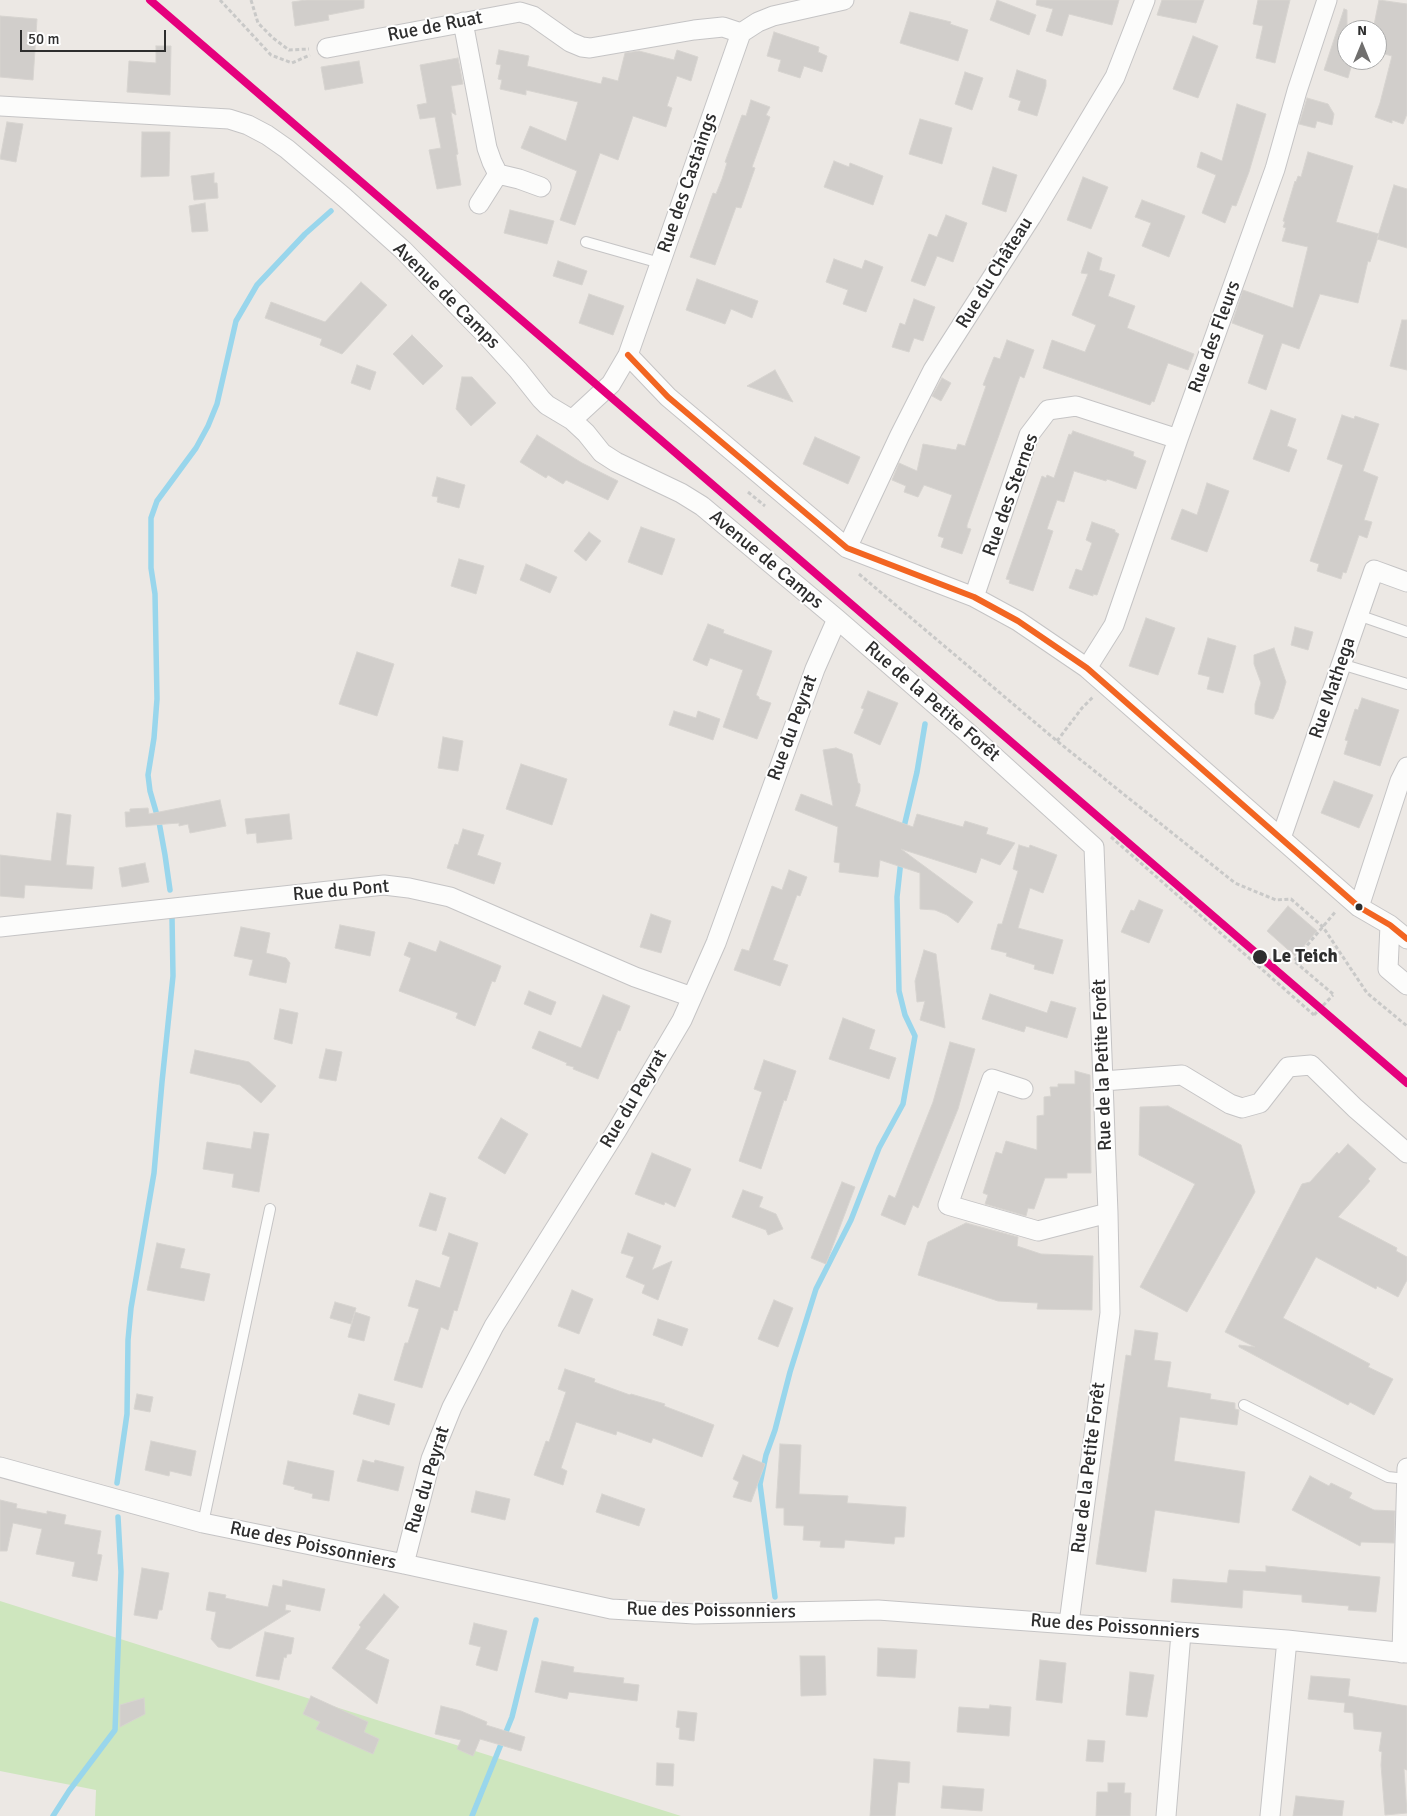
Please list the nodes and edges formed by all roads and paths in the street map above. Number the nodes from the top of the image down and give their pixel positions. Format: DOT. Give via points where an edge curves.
graph roads {
  1 [pos="220,0"];
  2 [pos="251,0"];
  3 [pos="844,0"];
  4 [pos="1145,0"];
  5 [pos="1327,0"];
  6 [pos="462,22"];
  7 [pos="741,33"];
  8 [pos="327,48"];
  9 [pos="0,106"];
  10 [pos="498,174"];
  11 [pos="540,187"];
  12 [pos="480,204"];
  13 [pos="586,242"];
  14 [pos="660,263"];
  15 [pos="628,355"];
  16 [pos="572,420"];
  17 [pos="1178,439"];
  18 [pos="744,489"];
  19 [pos="767,507"];
  20 [pos="847,548"];
  21 [pos="852,568"];
  22 [pos="1407,582"];
  23 [pos="974,597"];
  24 [pos="1358,615"];
  25 [pos="837,619"];
  26 [pos="1407,632"];
  27 [pos="1341,664"];
  28 [pos="1087,668"];
  29 [pos="1105,684"];
  30 [pos="1407,684"];
  31 [pos="1057,741"];
  32 [pos="1407,767"];
  33 [pos="1281,838"];
  34 [pos="1094,847"];
  35 [pos="1353,902"];
  36 [pos="1390,925"];
  37 [pos="0,927"];
  38 [pos="1323,927"];
  39 [pos="1407,940"];
  40 [pos="1278,952"];
  41 [pos="1265,967"];
  42 [pos="1407,985"];
  43 [pos="692,997"];
  44 [pos="1407,1026"];
  45 [pos="1103,1081"];
  46 [pos="1023,1089"];
  47 [pos="1407,1153"];
  48 [pos="270,1209"];
  49 [pos="1108,1213"];
  50 [pos="1244,1405"];
  51 [pos="0,1467"];
  52 [pos="1407,1468"];
  53 [pos="1407,1479"];
  54 [pos="203,1523"];
  55 [pos="404,1564"];
  56 [pos="1069,1623"];
  57 [pos="1181,1633"];
  58 [pos="1287,1640"];
  59 [pos="1404,1653"];
  60 [pos="1166,1816"];
  61 [pos="1270,1816"];
  1 -- 8 [label="path" via="271,55 292,63"];
  2 -- 8 [label="path" via="258,24 289,50"];
  3 -- 7 [label="street" via="773,16"];
  4 -- 20 [label="street, Rue du Château" via="1114,77 1036,209 933,370"];
  5 -- 17 [label="street, Rue des Fleurs" via="1275,169"];
  6 -- 7 [label="street, Rue de Ruat" via="520,12 533,16 582,48 723,27"];
  6 -- 8 [label="street, Rue de Ruat"];
  6 -- 10 [label="street" via="487,148"];
  7 -- 14 [label="street, Rue des Castaings"];
  9 -- 16 [label="street, Avenue de Camps" via="229,119 267,135 403,250 485,334 541,400"];
  10 -- 11 [label="street"];
  10 -- 12 [label="street"];
  13 -- 14 [label="lane"];
  14 -- 15 [label="street, Rue des Castaings"];
  15 -- 16 [label="street, Rue des Castaings" via="611,384"];
  15 -- 20 [label="street" via="668,397"];
  16 -- 25 [label="street, Avenue de Camps" via="602,453 702,506"];
  17 -- 23 [label="street, Rue des Sternes" via="1076,406 1048,410 1029,436"];
  17 -- 28 [label="street, Rue des Fleurs" via="1114,625"];
  18 -- 19 [label="path"];
  20 -- 23 [label="street"];
  21 -- 31 [label="path"];
  22 -- 24 [label="street, Rue Mathega" via="1374,570"];
  23 -- 28 [label="street" via="1018,621"];
  24 -- 26 [label="lane"];
  24 -- 27 [label="street, Rue Mathega"];
  25 -- 34 [label="street, Rue de la Petite Forêt"];
  25 -- 43 [label="street, Rue du Peyrat" via="815,669 716,943"];
  27 -- 30 [label="lane"];
  27 -- 33 [label="street, Rue Mathega"];
  28 -- 29 [label="street"];
  29 -- 31 [label="path"];
  29 -- 33 [label="street"];
  31 -- 38 [label="path" via="1235,883 1276,900 1291,899"];
  32 -- 35 [label="street"];
  33 -- 35 [label="street"];
  34 -- 38 [label="path" via="1107,834 1314,1015 1333,994 1294,961"];
  34 -- 45 [label="street, Rue de la Petite Forêt"];
  35 -- 36 [label="street"];
  35 -- 38 [label="path"];
  36 -- 39 [label="street"];
  36 -- 42 [label="street" via="1388,969"];
  37 -- 43 [label="street, Rue du Pont" via="384,885 450,897 635,977"];
  38 -- 44 [label="path" via="1367,993"];
  40 -- 41 [label="path"];
  43 -- 55 [label="street, Rue du Peyrat" via="682,1020 617,1130 494,1326 452,1408 431,1459"];
  45 -- 47 [label="street" via="1182,1075 1242,1108 1260,1104 1288,1067 1311,1065 1354,1108"];
  45 -- 49 [label="street, Rue de la Petite Forêt"];
  46 -- 49 [label="street" via="992,1080 948,1205 1038,1232"];
  48 -- 54 [label="lane"];
  49 -- 56 [label="street, Rue de la Petite Forêt" via="1110,1313"];
  50 -- 53 [label="lane" via="1388,1477"];
  51 -- 54 [label="street, Rue des Poissonniers"];
  52 -- 53 [label="street"];
  53 -- 59 [label="street"];
  54 -- 55 [label="street, Rue des Poissonniers"];
  55 -- 56 [label="street, Rue des Poissonniers" via="611,1609 695,1614 878,1610"];
  56 -- 57 [label="street, Rue des Poissonniers"];
  57 -- 58 [label="street, Rue des Poissonniers"];
  57 -- 60 [label="street"];
  58 -- 59 [label="street, Rue des Poissonniers"];
  58 -- 61 [label="street"];
}
